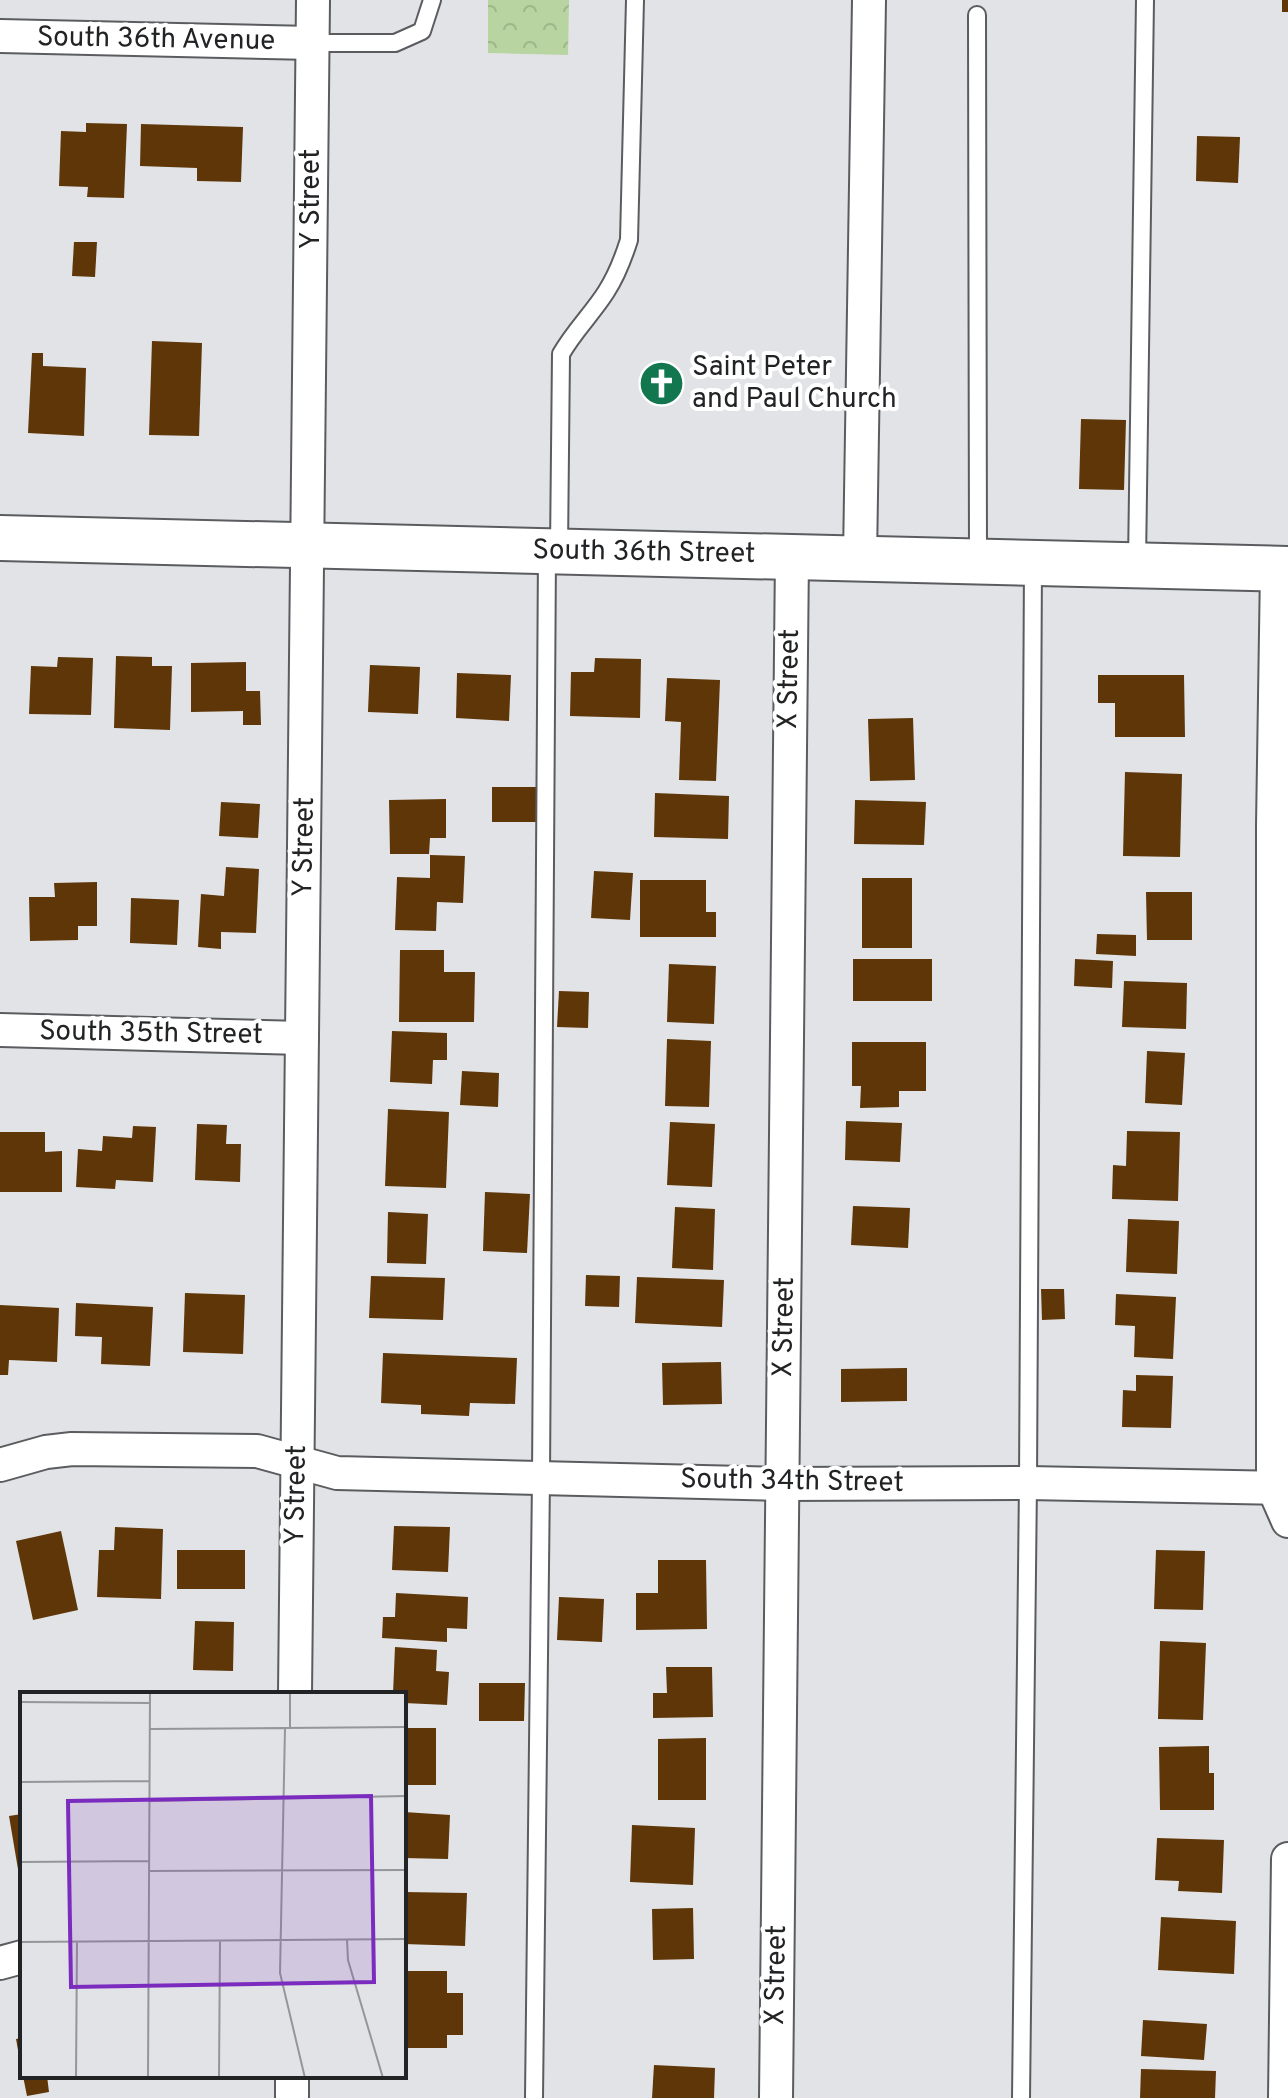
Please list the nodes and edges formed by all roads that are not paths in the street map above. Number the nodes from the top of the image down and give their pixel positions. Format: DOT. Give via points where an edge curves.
graph roads {
  1 [pos="313,0"];
  2 [pos="432,0"];
  3 [pos="635,0"];
  4 [pos="869,0"];
  5 [pos="1145,0"];
  6 [pos="977,15"];
  7 [pos="0,36"];
  8 [pos="313,43"];
  9 [pos="0,538"];
  10 [pos="309,545"];
  11 [pos="553,550"];
  12 [pos="792,556"];
  13 [pos="860,557"];
  14 [pos="978,560"];
  15 [pos="1033,562"];
  16 [pos="1137,565"];
  17 [pos="1283,569"];
  18 [pos="1281,826"];
  19 [pos="0,1030"];
  20 [pos="302,1038"];
  21 [pos="297,1462"];
  22 [pos="0,1465"];
  23 [pos="541,1478"];
  24 [pos="1028,1483"];
  25 [pos="783,1484"];
  26 [pos="1281,1488"];
  27 [pos="1288,1521"];
  28 [pos="295,1692"];
  29 [pos="1288,1859"];
  30 [pos="20,1958"];
  31 [pos="0,1963"];
  32 [pos="534,2098"];
  33 [pos="776,2098"];
  34 [pos="1021,2098"];
  35 [pos="1285,2098"];
  1 -- 8 [label="street, Y Street"];
  2 -- 8 [label="lane" via="422,31 395,43"];
  3 -- 11 [label="lane" via="629,240 605,295 561,354"];
  4 -- 13 [label="street"];
  5 -- 16 [label="lane"];
  6 -- 14 [label="lane"];
  7 -- 8 [label="street, South 36th Avenue"];
  8 -- 10 [label="street, Y Street"];
  9 -- 10 [label="main road, South 36th Street"];
  10 -- 11 [label="main road, South 36th Street"];
  10 -- 20 [label="street, Y Street"];
  11 -- 12 [label="main road, South 36th Street"];
  11 -- 23 [label="lane"];
  12 -- 13 [label="main road, South 36th Street"];
  12 -- 25 [label="street, X Street"];
  13 -- 14 [label="main road, South 36th Street"];
  14 -- 15 [label="main road, South 36th Street"];
  15 -- 16 [label="main road, South 36th Street"];
  15 -- 24 [label="lane"];
  16 -- 17 [label="main road, South 36th Street"];
  17 -- 18 [label="street"];
  18 -- 26 [label="street"];
  19 -- 20 [label="street, South 35th Street"];
  20 -- 21 [label="street, Y Street"];
  21 -- 22 [label="street, South 34th Street" via="257,1451 72,1449"];
  21 -- 23 [label="street, South 34th Street" via="337,1473"];
  21 -- 28 [label="street, Y Street"];
  23 -- 25 [label="street, South 34th Street"];
  23 -- 32 [label="lane"];
  24 -- 25 [label="street, South 34th Street"];
  24 -- 26 [label="street, South 34th Street"];
  24 -- 34 [label="lane"];
  25 -- 33 [label="street, X Street"];
  26 -- 27 [label="street"];
  29 -- 35 [label="street"];
  30 -- 31 [label="street"];
}
